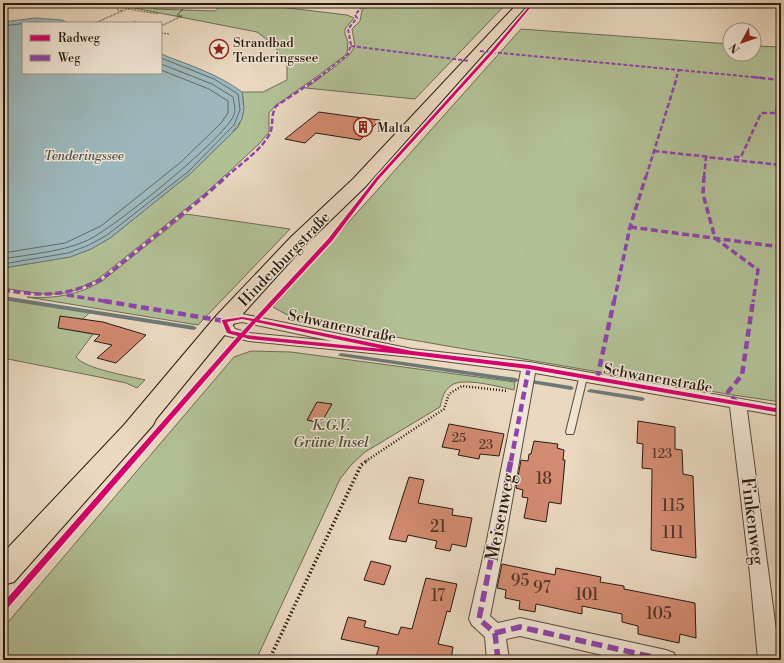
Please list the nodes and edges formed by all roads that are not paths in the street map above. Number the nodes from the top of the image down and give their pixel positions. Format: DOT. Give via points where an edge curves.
graph roads {
  1 [pos="524,3"];
  2 [pos="232,324"];
  3 [pos="412,353"];
  4 [pos="529,368"];
  5 [pos="583,377"];
  6 [pos="738,405"];
  7 [pos="781,411"];
  8 [pos="570,432"];
  9 [pos="3,573"];
  10 [pos="495,633"];
  11 [pos="774,638"];
  12 [pos="498,660"];
  13 [pos="666,660"];
  14 [pos="769,660"];
  1 -- 2 [label="main road, Hindenburgstraße" via="359,183 298,241"];
  2 -- 3 [label="street, Schwanenstraße"];
  2 -- 3 [label="street, Schwanenstraße" via="249,337"];
  2 -- 9 [label="main road, Hindenburgstraße"];
  3 -- 4 [label="street, Schwanenstraße"];
  4 -- 5 [label="street, Schwanenstraße"];
  4 -- 10 [label="street, Meisenweg" via="479,619"];
  5 -- 6 [label="street, Schwanenstraße"];
  5 -- 8 [label="lane"];
  6 -- 7 [label="street, Schwanenstraße"];
  6 -- 11 [label="street, Finkenweg"];
  10 -- 12 [label="street"];
  10 -- 13 [label="street" via="520,627"];
  11 -- 14 [label="street, Finkenweg"];
}
